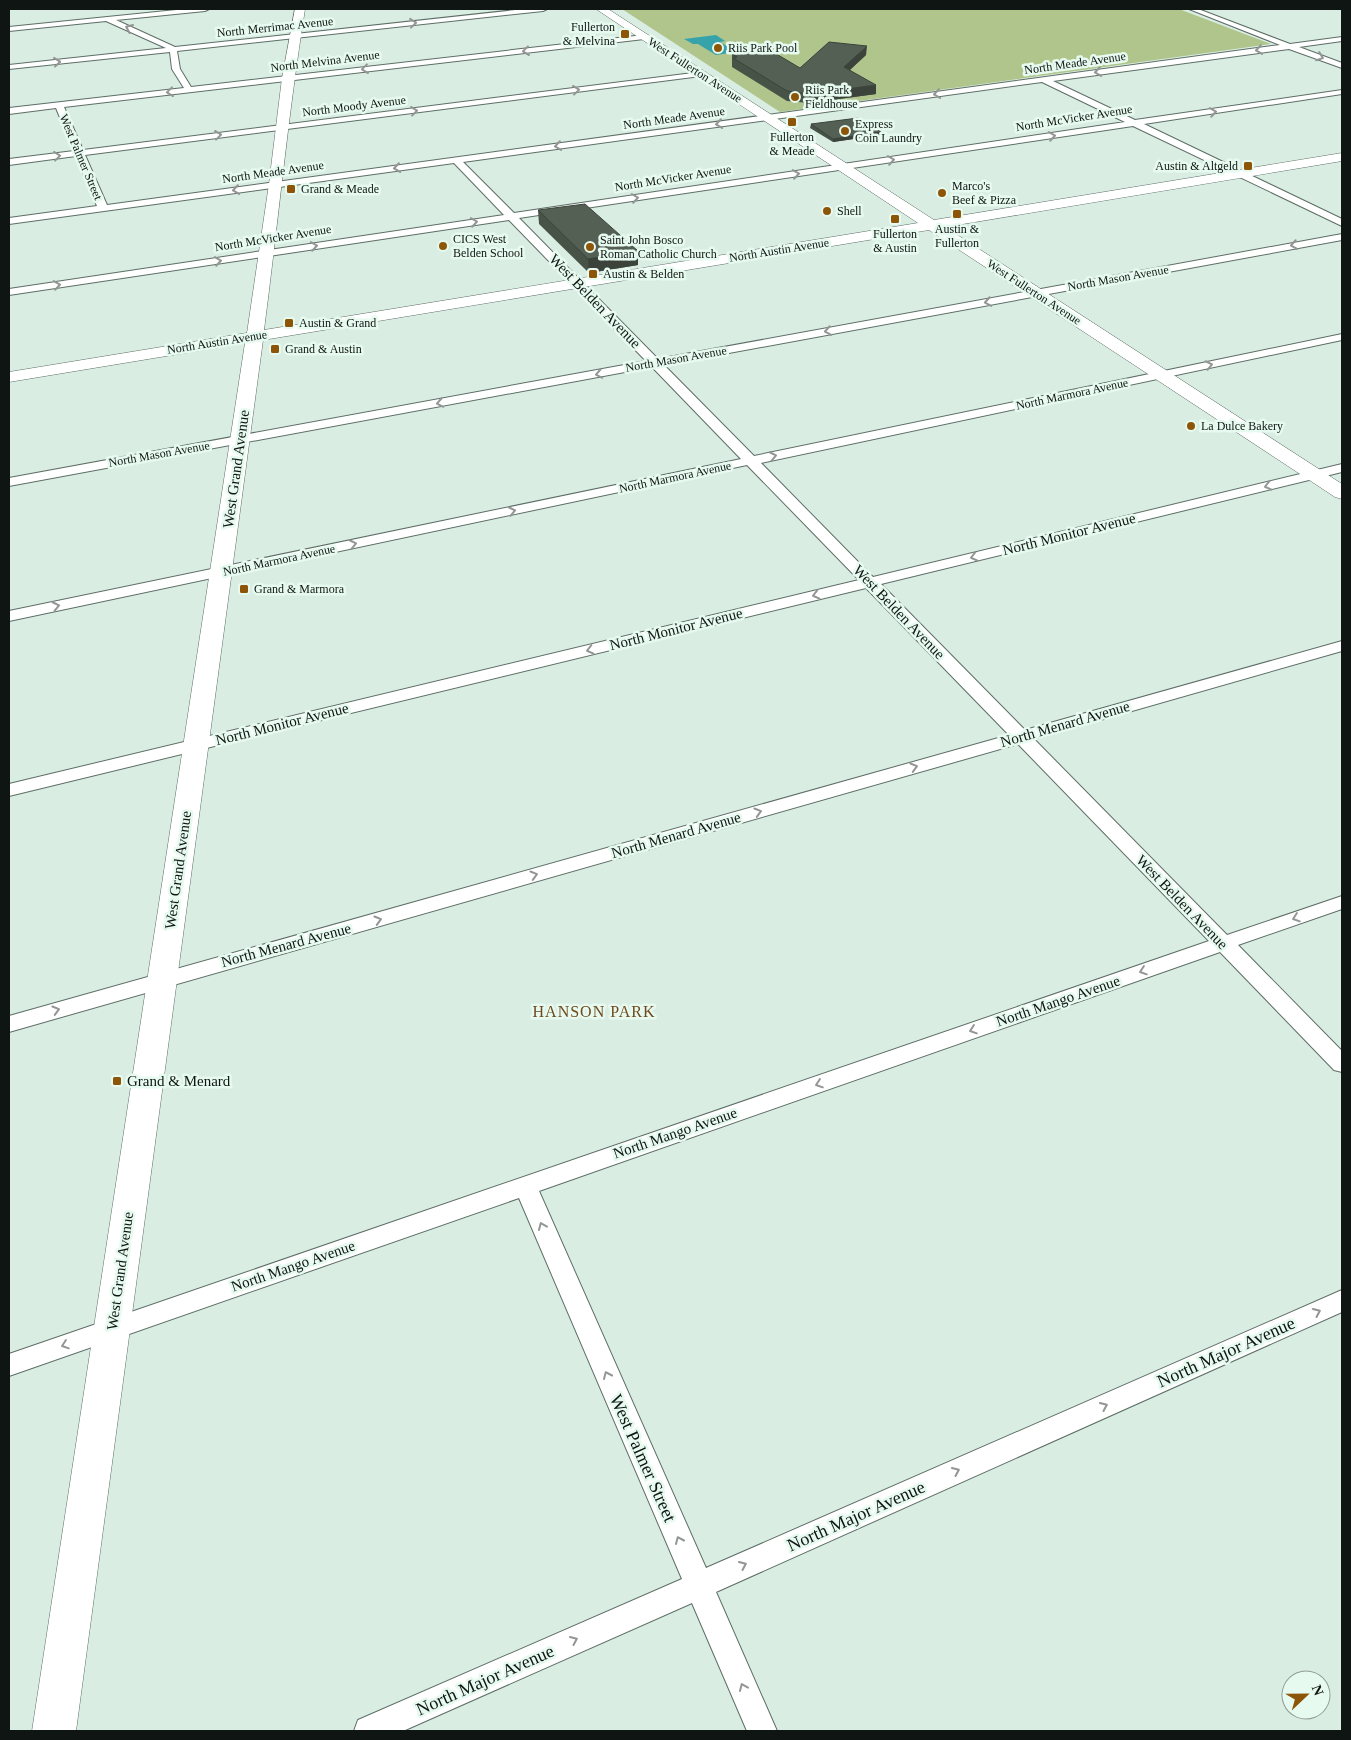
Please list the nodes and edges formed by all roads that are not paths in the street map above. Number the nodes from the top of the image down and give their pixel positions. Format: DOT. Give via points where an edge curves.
graph roads {
  1 [pos="205,9"];
  2 [pos="300,9"];
  3 [pos="543,9"];
  4 [pos="601,9"];
  5 [pos="1196,10"];
  6 [pos="1216,10"];
  7 [pos="92,12"];
  8 [pos="106,19"];
  9 [pos="9,29"];
  10 [pos="294,36"];
  11 [pos="644,37"];
  12 [pos="1342,39"];
  13 [pos="1290,46"];
  14 [pos="173,49"];
  15 [pos="1342,66"];
  16 [pos="9,67"];
  17 [pos="702,74"];
  18 [pos="288,78"];
  19 [pos="1044,80"];
  20 [pos="189,90"];
  21 [pos="1342,92"];
  22 [pos="59,105"];
  23 [pos="9,111"];
  24 [pos="767,118"];
  25 [pos="1134,123"];
  26 [pos="282,127"];
  27 [pos="79,153"];
  28 [pos="1342,157"];
  29 [pos="456,160"];
  30 [pos="9,162"];
  31 [pos="843,167"];
  32 [pos="1239,174"];
  33 [pos="276,184"];
  34 [pos="102,208"];
  35 [pos="511,217"];
  36 [pos="9,221"];
  37 [pos="1342,223"];
  38 [pos="931,224"];
  39 [pos="1342,236"];
  40 [pos="265,254"];
  41 [pos="577,283"];
  42 [pos="9,292"];
  43 [pos="1036,293"];
  44 [pos="255,336"];
  45 [pos="1342,337"];
  46 [pos="655,363"];
  47 [pos="1162,375"];
  48 [pos="9,377"];
  49 [pos="240,440"];
  50 [pos="751,461"];
  51 [pos="1342,468"];
  52 [pos="1315,475"];
  53 [pos="9,482"];
  54 [pos="1342,493"];
  55 [pos="221,572"];
  56 [pos="870,582"];
  57 [pos="9,616"];
  58 [pos="1342,646"];
  59 [pos="1021,736"];
  60 [pos="196,744"];
  61 [pos="9,790"];
  62 [pos="1342,902"];
  63 [pos="1223,943"];
  64 [pos="162,980"];
  65 [pos="9,1024"];
  66 [pos="1342,1064"];
  67 [pos="525,1186"];
  68 [pos="1342,1300"];
  69 [pos="111,1329"];
  70 [pos="9,1365"];
  71 [pos="698,1585"];
  72 [pos="54,1731"];
  73 [pos="369,1731"];
  74 [pos="762,1731"];
  1 -- 8 [label="street"];
  2 -- 10 [label="main road, West Grand Avenue"];
  10 -- 3 [label="street, North Merrimac Avenue, one-way"];
  4 -- 11 [label="main road, West Fullerton Avenue"];
  5 -- 6 [label="street"];
  5 -- 13 [label="street"];
  7 -- 8 [label="street"];
  8 -- 9 [label="street"];
  14 -- 8 [label="street, one-way"];
  10 -- 14 [label="street, North Merrimac Avenue"];
  10 -- 18 [label="main road, West Grand Avenue"];
  11 -- 17 [label="main road, West Fullerton Avenue"];
  11 -- 18 [label="street, North Melvina Avenue, one-way"];
  12 -- 13 [label="street, North Meade Avenue"];
  13 -- 15 [label="street, one-way"];
  13 -- 19 [label="street, North Meade Avenue, one-way"];
  16 -- 14 [label="street, North Merrimac Avenue, one-way"];
  14 -- 20 [label="street" via="176,69"];
  17 -- 24 [label="main road, West Fullerton Avenue"];
  26 -- 17 [label="street, North Moody Avenue, one-way"];
  18 -- 20 [label="street, North Melvina Avenue"];
  18 -- 26 [label="main road, West Grand Avenue"];
  19 -- 24 [label="street, North Meade Avenue, one-way"];
  19 -- 25 [label="street"];
  20 -- 22 [label="street, North Melvina Avenue, one-way"];
  25 -- 21 [label="street, North McVicker Avenue, one-way"];
  22 -- 23 [label="street, North Melvina Avenue"];
  22 -- 27 [label="street, West Palmer Street"];
  24 -- 29 [label="street, North Meade Avenue, one-way"];
  24 -- 31 [label="main road, West Fullerton Avenue"];
  31 -- 25 [label="street, North McVicker Avenue, one-way"];
  25 -- 32 [label="street"];
  27 -- 26 [label="street, North Moody Avenue, one-way"];
  26 -- 33 [label="main road, West Grand Avenue"];
  30 -- 27 [label="street, North Moody Avenue, one-way"];
  27 -- 34 [label="street, West Palmer Street"];
  28 -- 32 [label="main road, North Austin Avenue"];
  29 -- 33 [label="street, North Meade Avenue, one-way"];
  29 -- 35 [label="street, West Belden Avenue"];
  35 -- 31 [label="street, North McVicker Avenue, one-way"];
  31 -- 38 [label="main road, West Fullerton Avenue"];
  32 -- 37 [label="street"];
  32 -- 38 [label="main road, North Austin Avenue"];
  33 -- 34 [label="street, North Meade Avenue, one-way"];
  33 -- 40 [label="main road, West Grand Avenue"];
  34 -- 36 [label="street, North Meade Avenue"];
  40 -- 35 [label="street, North McVicker Avenue, one-way"];
  35 -- 41 [label="street, West Belden Avenue"];
  38 -- 41 [label="main road, North Austin Avenue"];
  38 -- 43 [label="main road, West Fullerton Avenue"];
  39 -- 43 [label="street, North Mason Avenue, one-way"];
  42 -- 40 [label="street, North McVicker Avenue, one-way"];
  40 -- 44 [label="main road, West Grand Avenue"];
  41 -- 44 [label="main road, North Austin Avenue"];
  41 -- 46 [label="street, West Belden Avenue"];
  43 -- 46 [label="street, North Mason Avenue, one-way"];
  43 -- 47 [label="main road, West Fullerton Avenue"];
  44 -- 48 [label="main road, North Austin Avenue"];
  44 -- 49 [label="main road, West Grand Avenue"];
  47 -- 45 [label="street, North Marmora Avenue, one-way"];
  46 -- 49 [label="street, North Mason Avenue, one-way"];
  46 -- 50 [label="street, West Belden Avenue"];
  50 -- 47 [label="street, North Marmora Avenue, one-way"];
  47 -- 52 [label="main road, West Fullerton Avenue"];
  49 -- 53 [label="street, North Mason Avenue"];
  49 -- 55 [label="main road, West Grand Avenue"];
  55 -- 50 [label="street, North Marmora Avenue, one-way"];
  50 -- 56 [label="street, West Belden Avenue"];
  51 -- 52 [label="street, North Monitor Avenue"];
  52 -- 54 [label="main road, West Fullerton Avenue"];
  52 -- 56 [label="street, North Monitor Avenue, one-way"];
  57 -- 55 [label="street, North Marmora Avenue, one-way"];
  55 -- 60 [label="main road, West Grand Avenue"];
  56 -- 59 [label="street, West Belden Avenue"];
  56 -- 60 [label="street, North Monitor Avenue, one-way"];
  58 -- 59 [label="street, North Menard Avenue"];
  59 -- 63 [label="street, West Belden Avenue"];
  64 -- 59 [label="street, North Menard Avenue, one-way"];
  60 -- 61 [label="street, North Monitor Avenue"];
  60 -- 64 [label="main road, West Grand Avenue"];
  62 -- 63 [label="street, North Mango Avenue, one-way"];
  63 -- 66 [label="street, West Belden Avenue"];
  63 -- 67 [label="street, North Mango Avenue, one-way"];
  65 -- 64 [label="street, North Menard Avenue, one-way"];
  64 -- 69 [label="main road, West Grand Avenue"];
  67 -- 69 [label="street, North Mango Avenue"];
  71 -- 67 [label="street, West Palmer Street, one-way"];
  71 -- 68 [label="street, North Major Avenue, one-way"];
  69 -- 70 [label="street, North Mango Avenue, one-way"];
  69 -- 72 [label="main road, West Grand Avenue"];
  73 -- 71 [label="street, North Major Avenue, one-way"];
  74 -- 71 [label="street, West Palmer Street, one-way"];
}
